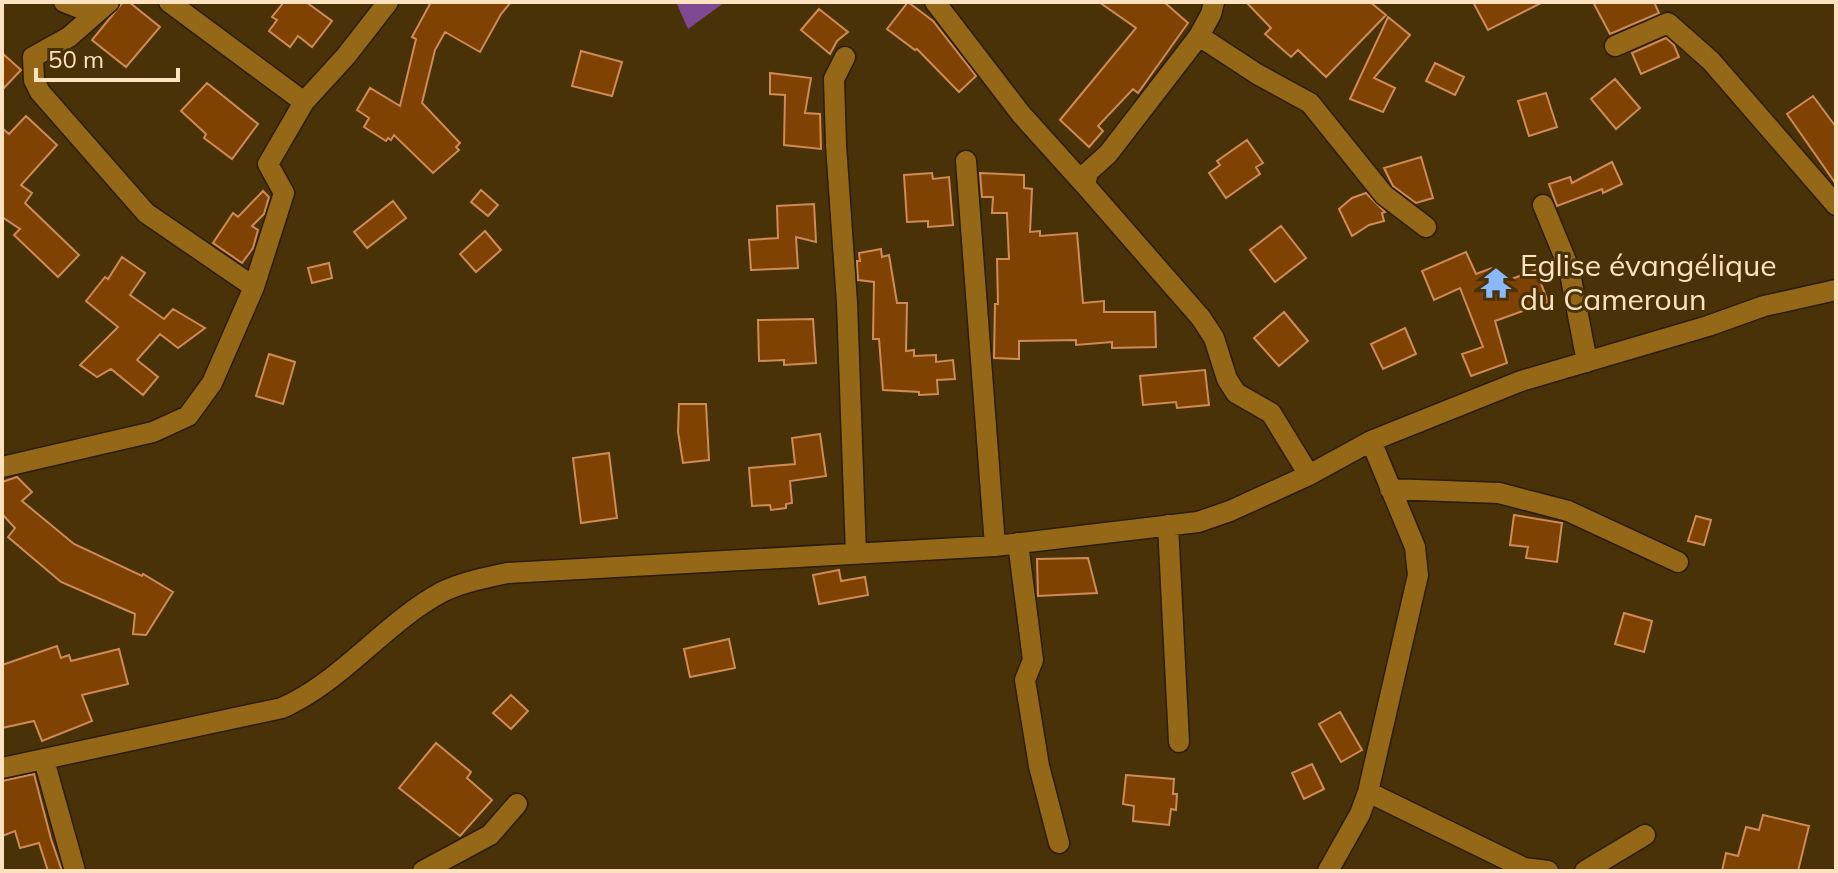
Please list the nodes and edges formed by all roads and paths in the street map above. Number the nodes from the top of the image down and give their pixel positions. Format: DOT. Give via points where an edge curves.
graph roads {
  1 [pos="64,2"];
  2 [pos="169,2"];
  3 [pos="388,2"];
  4 [pos="935,2"];
  5 [pos="1214,2"];
  6 [pos="102,8"];
  7 [pos="1199,36"];
  8 [pos="1615,46"];
  9 [pos="845,57"];
  10 [pos="304,102"];
  11 [pos="966,161"];
  12 [pos="1085,185"];
  13 [pos="1543,205"];
  14 [pos="1836,205"];
  15 [pos="1426,227"];
  16 [pos="254,287"];
  17 [pos="1836,290"];
  18 [pos="1587,362"];
  19 [pos="1371,441"];
  20 [pos="2,467"];
  21 [pos="1309,475"];
  22 [pos="1390,489"];
  23 [pos="1168,525"];
  24 [pos="1018,543"];
  25 [pos="995,546"];
  26 [pos="856,554"];
  27 [pos="1678,562"];
  28 [pos="1179,742"];
  29 [pos="44,760"];
  30 [pos="2,768"];
  31 [pos="1368,792"];
  32 [pos="517,804"];
  33 [pos="1645,835"];
  34 [pos="1059,843"];
  35 [pos="75,871"];
  36 [pos="423,871"];
  37 [pos="1328,871"];
  38 [pos="1548,871"];
  39 [pos="1585,871"];
  1 -- 6 [label="street"];
  2 -- 10 [label="street"];
  3 -- 10 [label="street"];
  4 -- 12 [label="street" via="1021,114"];
  5 -- 7 [label="street"];
  6 -- 16 [label="street" via="69,37 33,57 40,92 146,213"];
  7 -- 12 [label="street" via="1108,154 1088,172"];
  7 -- 15 [label="street" via="1310,103 1384,195"];
  8 -- 14 [label="street" via="1668,23 1711,61"];
  9 -- 26 [label="street" via="834,79"];
  10 -- 16 [label="street" via="268,164 284,193"];
  11 -- 25 [label="street"];
  12 -- 21 [label="street" via="1201,318 1236,393 1271,413"];
  13 -- 18 [label="street" via="1569,268"];
  16 -- 20 [label="street" via="212,383 188,416 153,432"];
  17 -- 18 [label="street" via="1764,306"];
  18 -- 19 [label="street" via="1521,381"];
  19 -- 21 [label="street"];
  19 -- 22 [label="street"];
  21 -- 23 [label="street" via="1219,515"];
  22 -- 27 [label="street" via="1499,493 1568,511"];
  22 -- 31 [label="street" via="1415,547 1418,575"];
  23 -- 24 [label="street"];
  23 -- 28 [label="street"];
  24 -- 25 [label="street"];
  24 -- 34 [label="street" via="1033,660 1025,680"];
  25 -- 26 [label="street"];
  26 -- 29 [label="street" via="507,573 473,580 415,610 325,684 282,708"];
  29 -- 30 [label="street"];
  29 -- 35 [label="street"];
  31 -- 37 [label="street"];
  31 -- 38 [label="street" via="1524,868"];
  32 -- 36 [label="street" via="490,835"];
  33 -- 39 [label="street"];
}
